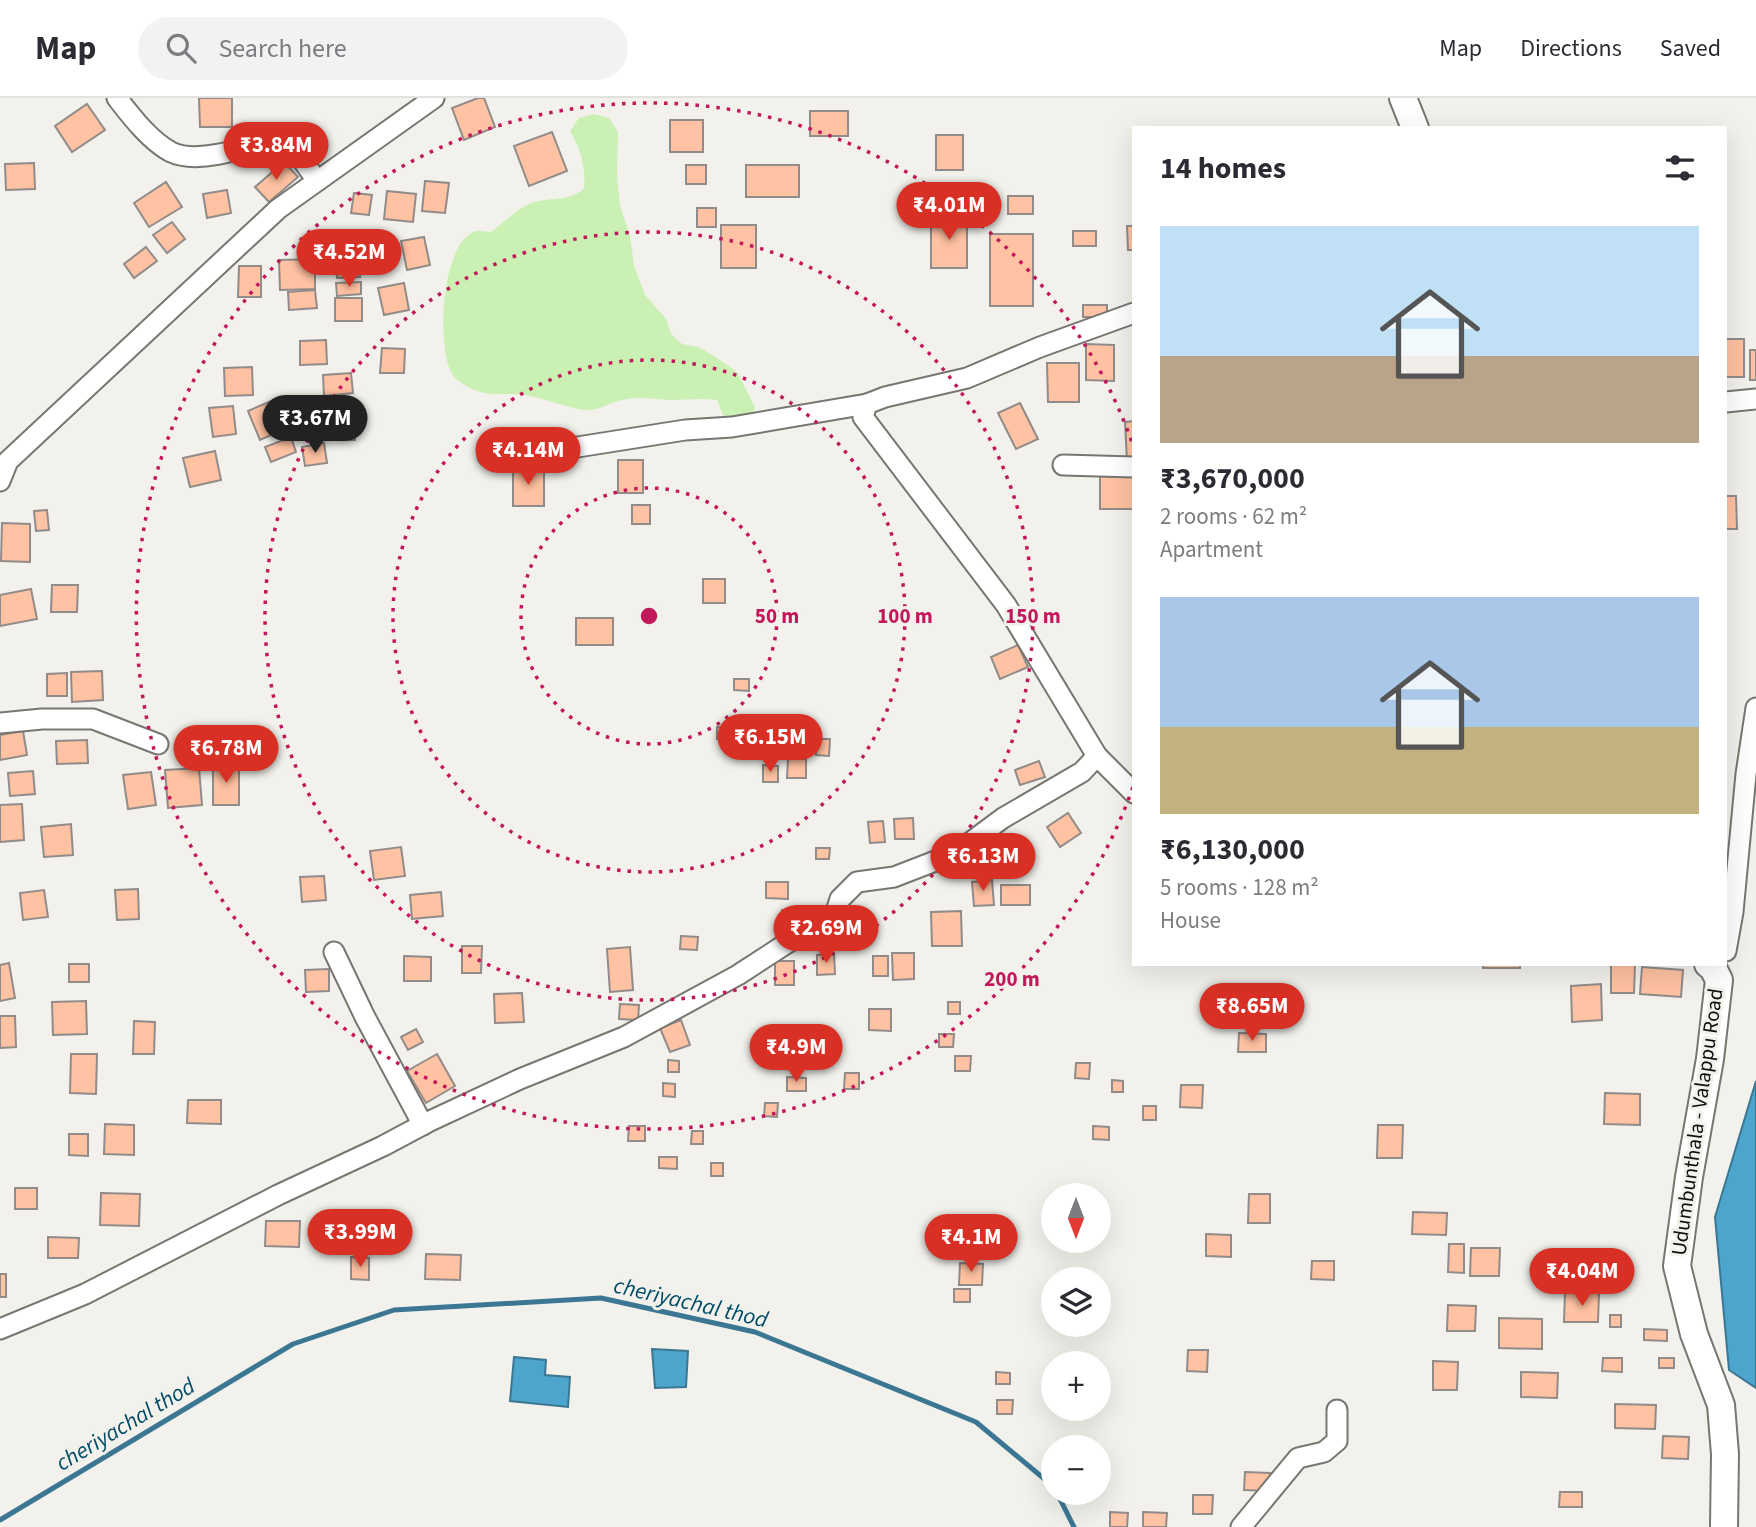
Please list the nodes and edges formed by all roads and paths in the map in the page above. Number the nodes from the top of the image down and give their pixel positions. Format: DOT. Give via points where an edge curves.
graph roads {
  1 [pos="117,98"];
  2 [pos="434,98"];
  3 [pos="1403,98"];
  4 [pos="1414,126"];
  5 [pos="317,181"];
  6 [pos="1132,314"];
  7 [pos="1756,400"];
  8 [pos="1727,402"];
  9 [pos="867,404"];
  10 [pos="488,456"];
  11 [pos="4,461"];
  12 [pos="1063,465"];
  13 [pos="1132,467"];
  14 [pos="0,481"];
  15 [pos="1756,708"];
  16 [pos="0,723"];
  17 [pos="158,744"];
  18 [pos="1097,756"];
  19 [pos="1132,791"];
  20 [pos="1727,929"];
  21 [pos="334,952"];
  22 [pos="1717,966"];
  23 [pos="423,1125"];
  24 [pos="0,1329"];
  25 [pos="1337,1410"];
  26 [pos="1241,1527"];
  27 [pos="1724,1527"];
  1 -- 5 [label="street" via="170,152 190,158 271,139 296,151"];
  2 -- 5 [label="street"];
  3 -- 4 [label="main road"];
  5 -- 11 [label="street" via="278,209"];
  6 -- 9 [label="street" via="967,378"];
  7 -- 8 [label="street"];
  9 -- 10 [label="street" via="758,423"];
  9 -- 18 [label="street" via="863,417 1006,605"];
  11 -- 14 [label="street"];
  12 -- 13 [label="street"];
  15 -- 20 [label="street"];
  16 -- 17 [label="street" via="93,719"];
  18 -- 19 [label="street"];
  18 -- 23 [label="street" via="1082,772 1003,818 957,853 894,877 857,882 840,899 833,921 798,936 738,975 624,1037"];
  21 -- 23 [label="street"];
  22 -- 27 [label="main road, Udumbunthala - Valappu Road" via="1710,1059 1677,1266 1694,1334 1721,1405"];
  23 -- 24 [label="street" via="85,1294"];
  25 -- 26 [label="street" via="1337,1441 1324,1452 1298,1458"];
}
